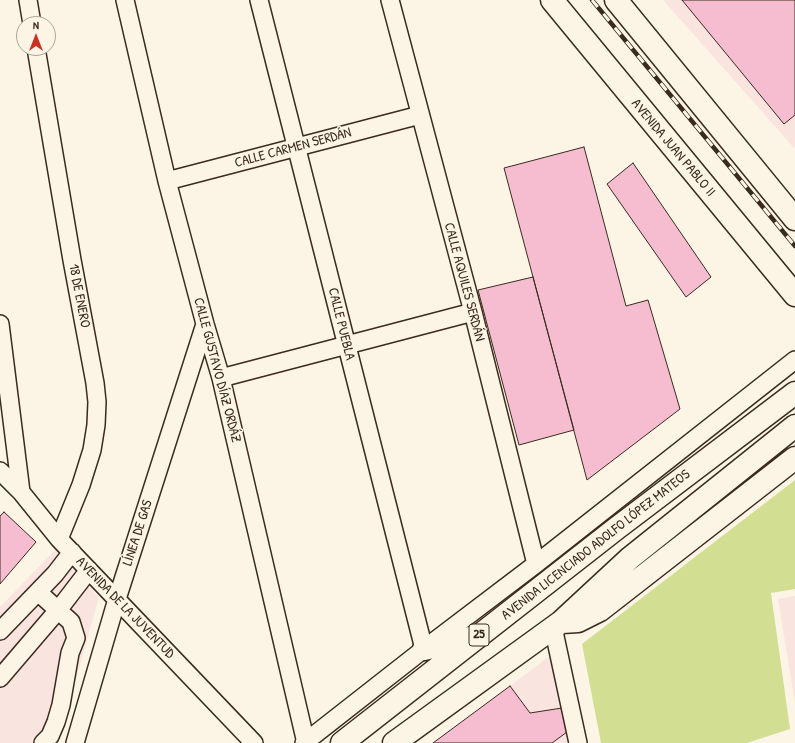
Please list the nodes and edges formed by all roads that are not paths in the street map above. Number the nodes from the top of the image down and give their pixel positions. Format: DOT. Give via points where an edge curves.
graph roads {
  1 [pos="28,0"];
  2 [pos="124,0"];
  3 [pos="259,0"];
  4 [pos="390,0"];
  5 [pos="552,0"];
  6 [pos="616,0"];
  7 [pos="31,16"];
  8 [pos="37,56"];
  9 [pos="420,115"];
  10 [pos="297,147"];
  11 [pos="167,181"];
  12 [pos="795,219"];
  13 [pos="795,295"];
  14 [pos="473,312"];
  15 [pos="0,324"];
  16 [pos="205,324"];
  17 [pos="347,345"];
  18 [pos="795,360"];
  19 [pos="221,378"];
  20 [pos="795,393"];
  21 [pos="795,426"];
  22 [pos="795,458"];
  23 [pos="0,471"];
  24 [pos="21,492"];
  25 [pos="59,539"];
  26 [pos="72,552"];
  27 [pos="536,564"];
  28 [pos="89,570"];
  29 [pos="38,592"];
  30 [pos="117,599"];
  31 [pos="59,609"];
  32 [pos="557,624"];
  33 [pos="0,631"];
  34 [pos="477,637"];
  35 [pos="424,649"];
  36 [pos="0,678"];
  37 [pos="43,743"];
  38 [pos="75,743"];
  39 [pos="254,743"];
  40 [pos="305,743"];
  41 [pos="342,743"];
  42 [pos="394,743"];
  43 [pos="578,743"];
  1 -- 7 [label="street"];
  2 -- 11 [label="street, CALLE GUSTAVO DÍAZ ORDÁZ"];
  3 -- 10 [label="street, CALLE PUEBLA"];
  4 -- 9 [label="street, CALLE AQUILES SERDÁN"];
  5 -- 13 [label="main road, AVENIDA JUAN PABLO II"];
  6 -- 12 [label="main road"];
  8 -- 25 [label="street, 18 DE ENERO" via="96,383 97,402 92,450"];
  9 -- 10 [label="street, CALLE CARMEN SERDÁN"];
  9 -- 14 [label="street, CALLE AQUILES SERDÁN"];
  10 -- 11 [label="street, CALLE CARMEN SERDÁN"];
  10 -- 17 [label="street, CALLE PUEBLA"];
  11 -- 16 [label="street, CALLE GUSTAVO DÍAZ ORDÁZ"];
  14 -- 17 [label="street"];
  14 -- 27 [label="street, CALLE AQUILES SERDÁN"];
  15 -- 24 [label="street"];
  16 -- 19 [label="street, CALLE GUSTAVO DÍAZ ORDÁZ"];
  16 -- 30 [label="street, LÍNEA DE GAS"];
  17 -- 19 [label="street"];
  17 -- 35 [label="street, CALLE PUEBLA"];
  18 -- 27 [label="street"];
  19 -- 40 [label="street, CALLE GUSTAVO DÍAZ ORDÁZ"];
  20 -- 34 [label="main road, AVENIDA LICENCIADO ADOLFO LÓPEZ MATEOS / 25"];
  21 -- 32 [label="main road" via="630,558"];
  22 -- 32 [label="main road" via="600,610 578,620"];
  23 -- 24 [label="street, AVENIDA DE LA JUVENTUD"];
  24 -- 25 [label="street, AVENIDA DE LA JUVENTUD"];
  25 -- 26 [label="street, AVENIDA DE LA JUVENTUD"];
  26 -- 28 [label="street, AVENIDA DE LA JUVENTUD"];
  26 -- 29 [label="street"];
  27 -- 35 [label="street"];
  28 -- 30 [label="street, AVENIDA DE LA JUVENTUD"];
  28 -- 31 [label="street"];
  29 -- 31 [label="street"];
  29 -- 33 [label="street"];
  30 -- 38 [label="street, LÍNEA DE GAS"];
  30 -- 39 [label="street, AVENIDA DE LA JUVENTUD"];
  31 -- 36 [label="street"];
  31 -- 37 [label="street" via="71,622 76,638 70,653 56,722 50,736"];
  32 -- 42 [label="main road"];
  32 -- 43 [label="street"];
  34 -- 35 [label="main road"];
  34 -- 41 [label="main road, AVENIDA LICENCIADO ADOLFO LÓPEZ MATEOS / 25"];
  35 -- 40 [label="street"];
}
